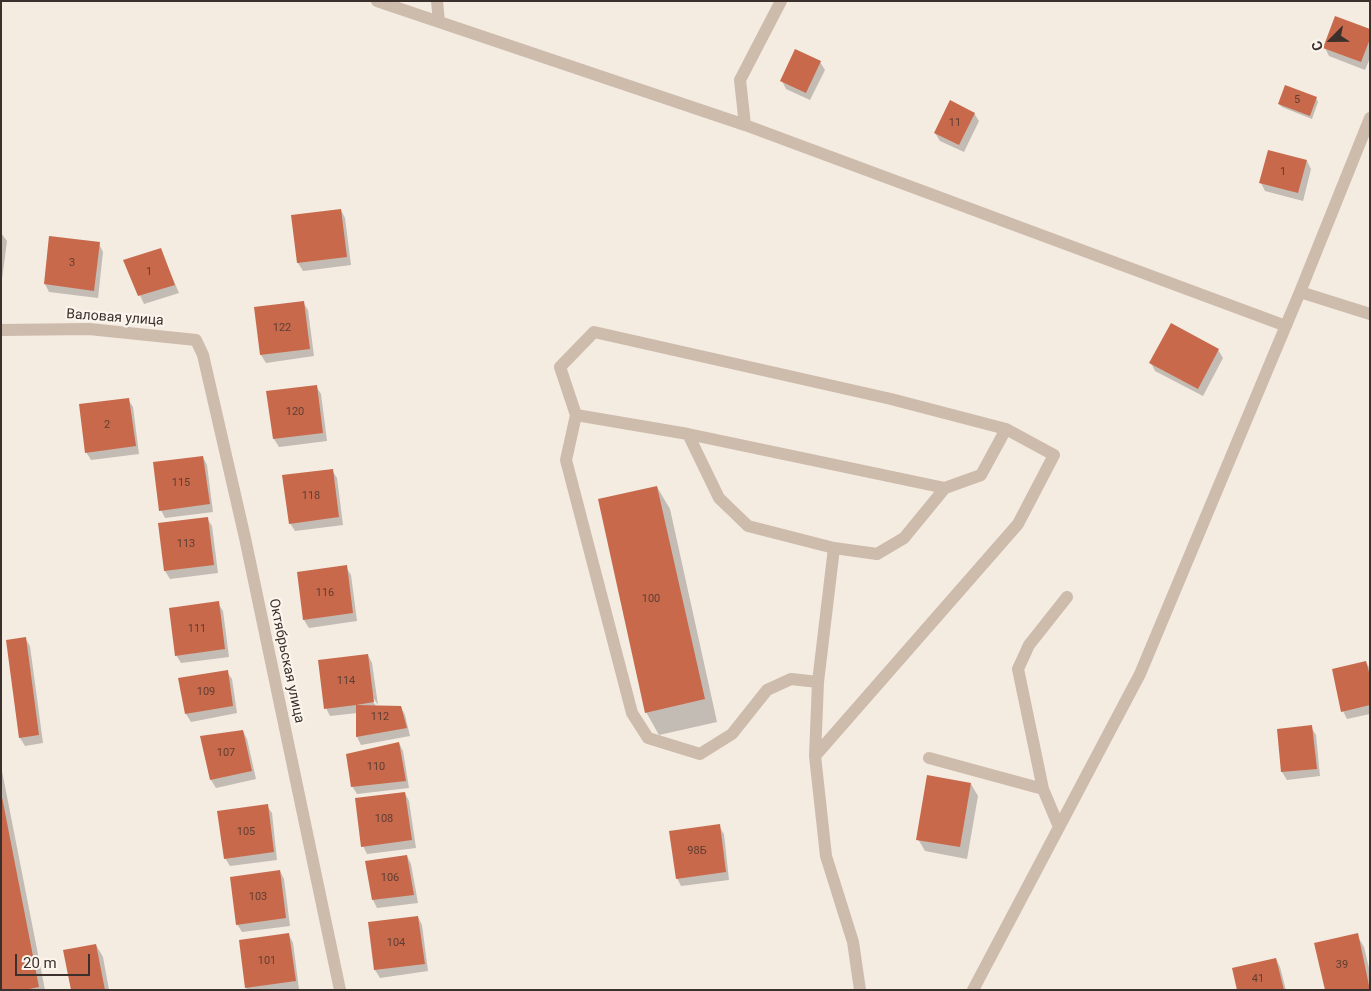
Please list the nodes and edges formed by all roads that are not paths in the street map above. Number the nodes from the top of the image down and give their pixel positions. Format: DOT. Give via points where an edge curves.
graph roads {
  1 [pos="377,1"];
  2 [pos="437,1"];
  3 [pos="781,1"];
  4 [pos="439,22"];
  5 [pos="1370,118"];
  6 [pos="744,125"];
  7 [pos="1300,292"];
  8 [pos="1370,314"];
  9 [pos="1286,326"];
  10 [pos="1,330"];
  11 [pos="196,340"];
  12 [pos="576,414"];
  13 [pos="1006,429"];
  14 [pos="688,434"];
  15 [pos="945,488"];
  16 [pos="834,548"];
  17 [pos="1067,597"];
  18 [pos="818,682"];
  19 [pos="815,756"];
  20 [pos="929,758"];
  21 [pos="1043,789"];
  22 [pos="1058,828"];
  23 [pos="340,990"];
  24 [pos="860,990"];
  25 [pos="973,990"];
  1 -- 4 [label="street"];
  2 -- 4 [label="street"];
  3 -- 6 [label="street" via="740,80"];
  4 -- 6 [label="street"];
  5 -- 7 [label="street"];
  6 -- 9 [label="street"];
  7 -- 8 [label="street"];
  7 -- 9 [label="street"];
  9 -- 22 [label="street" via="1140,674"];
  10 -- 11 [label="street, Валовая улица" via="89,329"];
  11 -- 23 [label="street, Октябрьская улица" via="203,355 245,538"];
  12 -- 13 [label="street" via="560,367 594,332 892,399"];
  12 -- 14 [label="street"];
  12 -- 18 [label="street" via="566,460 632,713 648,738 700,754 732,734 767,690 790,679"];
  13 -- 15 [label="street" via="980,475"];
  13 -- 19 [label="street" via="1054,455 1018,524"];
  14 -- 15 [label="street"];
  14 -- 16 [label="street" via="719,498 748,526"];
  15 -- 16 [label="street" via="904,538 877,554"];
  16 -- 18 [label="street"];
  17 -- 21 [label="street" via="1030,645 1018,669"];
  18 -- 19 [label="street"];
  19 -- 24 [label="street" via="826,856 852,942"];
  20 -- 21 [label="street"];
  21 -- 22 [label="street"];
  22 -- 25 [label="street"];
}
